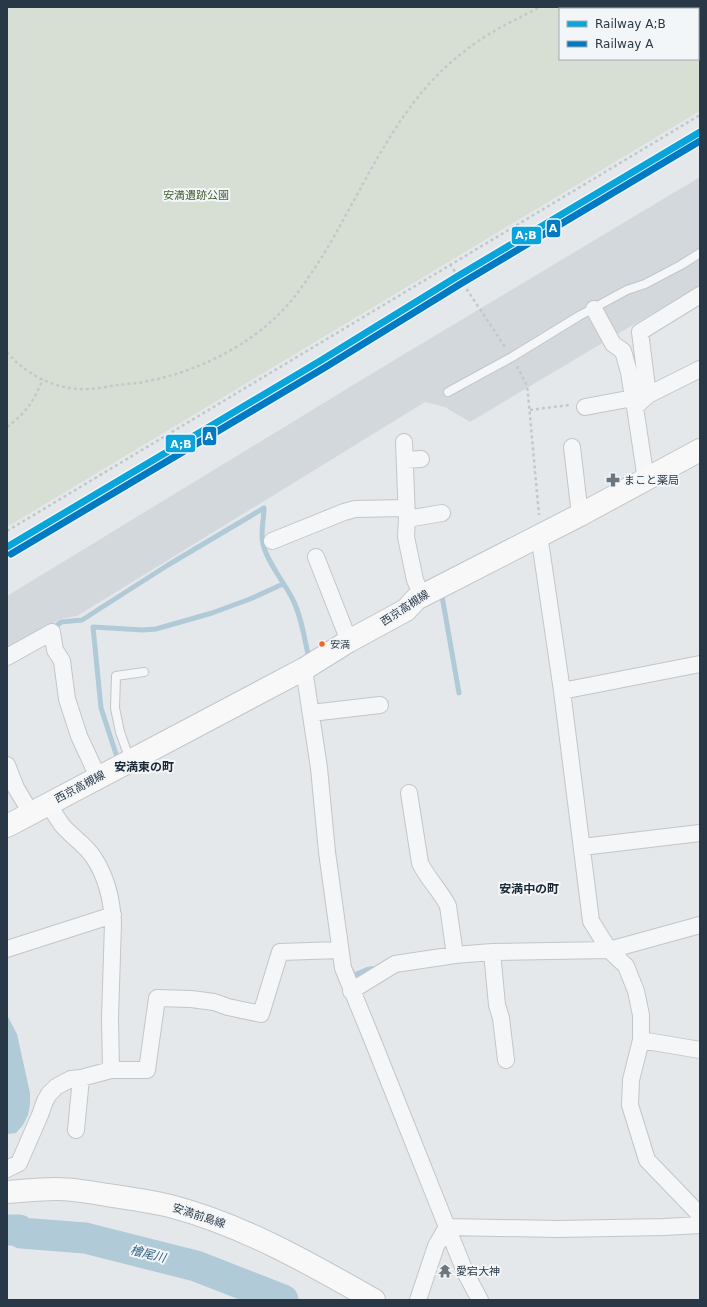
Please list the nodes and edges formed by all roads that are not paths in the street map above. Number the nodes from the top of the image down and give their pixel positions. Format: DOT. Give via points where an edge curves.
graph roads {
  1 [pos="700,253"];
  2 [pos="700,295"];
  3 [pos="594,309"];
  4 [pos="700,369"];
  5 [pos="448,392"];
  6 [pos="639,400"];
  7 [pos="585,407"];
  8 [pos="404,442"];
  9 [pos="572,447"];
  10 [pos="700,450"];
  11 [pos="421,459"];
  12 [pos="405,460"];
  13 [pos="646,480"];
  14 [pos="406,513"];
  15 [pos="442,513"];
  16 [pos="580,515"];
  17 [pos="272,541"];
  18 [pos="540,541"];
  19 [pos="316,557"];
  20 [pos="422,596"];
  21 [pos="349,641"];
  22 [pos="7,657"];
  23 [pos="700,664"];
  24 [pos="304,669"];
  25 [pos="144,672"];
  26 [pos="562,691"];
  27 [pos="380,705"];
  28 [pos="311,713"];
  29 [pos="130,760"];
  30 [pos="7,765"];
  31 [pos="98,777"];
  32 [pos="409,794"];
  33 [pos="40,809"];
  34 [pos="7,826"];
  35 [pos="700,833"];
  36 [pos="582,847"];
  37 [pos="113,915"];
  38 [pos="700,925"];
  39 [pos="7,949"];
  40 [pos="340,950"];
  41 [pos="609,950"];
  42 [pos="492,952"];
  43 [pos="456,955"];
  44 [pos="351,991"];
  45 [pos="641,1040"];
  46 [pos="700,1050"];
  47 [pos="506,1060"];
  48 [pos="111,1070"];
  49 [pos="81,1078"];
  50 [pos="76,1130"];
  51 [pos="7,1169"];
  52 [pos="7,1192"];
  53 [pos="700,1214"];
  54 [pos="700,1225"];
  55 [pos="447,1227"];
  56 [pos="374,1300"];
  57 [pos="418,1300"];
  58 [pos="480,1300"];
  1 -- 3 [label="lane"];
  2 -- 6 [label="street" via="640,332"];
  3 -- 5 [label="lane"];
  3 -- 6 [label="street" via="612,344 623,351"];
  4 -- 6 [label="street"];
  6 -- 7 [label="street"];
  6 -- 13 [label="street"];
  8 -- 12 [label="street"];
  9 -- 16 [label="street"];
  10 -- 13 [label="main road, 西京高槻線"];
  11 -- 12 [label="street"];
  12 -- 14 [label="street"];
  13 -- 16 [label="main road, 西京高槻線"];
  14 -- 15 [label="street"];
  14 -- 17 [label="street" via="355,509"];
  14 -- 20 [label="street" via="406,537 415,580"];
  16 -- 20 [label="main road, 西京高槻線"];
  18 -- 26 [label="street"];
  19 -- 21 [label="street"];
  20 -- 21 [label="main road, 西京高槻線" via="406,610"];
  21 -- 24 [label="main road, 西京高槻線"];
  22 -- 31 [label="street" via="52,632 55,650 62,661 67,699 79,736"];
  23 -- 26 [label="street"];
  24 -- 28 [label="street"];
  24 -- 29 [label="main road, 西京高槻線"];
  25 -- 29 [label="lane" via="116,676 115,708"];
  26 -- 36 [label="street"];
  27 -- 28 [label="street"];
  28 -- 40 [label="street" via="320,768 327,852"];
  29 -- 31 [label="main road, 西京高槻線"];
  30 -- 33 [label="street" via="16,788"];
  31 -- 33 [label="main road, 西京高槻線"];
  32 -- 43 [label="street" via="420,862 448,906"];
  33 -- 34 [label="main road, 西京高槻線"];
  33 -- 37 [label="street" via="62,825 94,858 103,874"];
  35 -- 36 [label="street"];
  36 -- 41 [label="street" via="591,921"];
  37 -- 39 [label="street"];
  37 -- 48 [label="street"];
  38 -- 41 [label="street"];
  40 -- 44 [label="street"];
  40 -- 48 [label="street" via="280,952 261,1014 214,1002 157,998 147,1070"];
  41 -- 42 [label="street"];
  41 -- 45 [label="street" via="626,966 636,991 641,1015"];
  42 -- 43 [label="street"];
  42 -- 47 [label="street"];
  43 -- 44 [label="street" via="395,964"];
  44 -- 55 [label="street"];
  45 -- 46 [label="street"];
  45 -- 53 [label="street" via="631,1080 630,1104 647,1160"];
  48 -- 49 [label="street"];
  49 -- 50 [label="street"];
  49 -- 51 [label="street" via="71,1079 49,1094 19,1163"];
  52 -- 56 [label="main road, 安満前島線" via="55,1189 80,1191 170,1206 250,1235 306,1261"];
  54 -- 55 [label="street" via="558,1229"];
  55 -- 57 [label="street" via="436,1246"];
  55 -- 58 [label="street" via="466,1274"];
}
